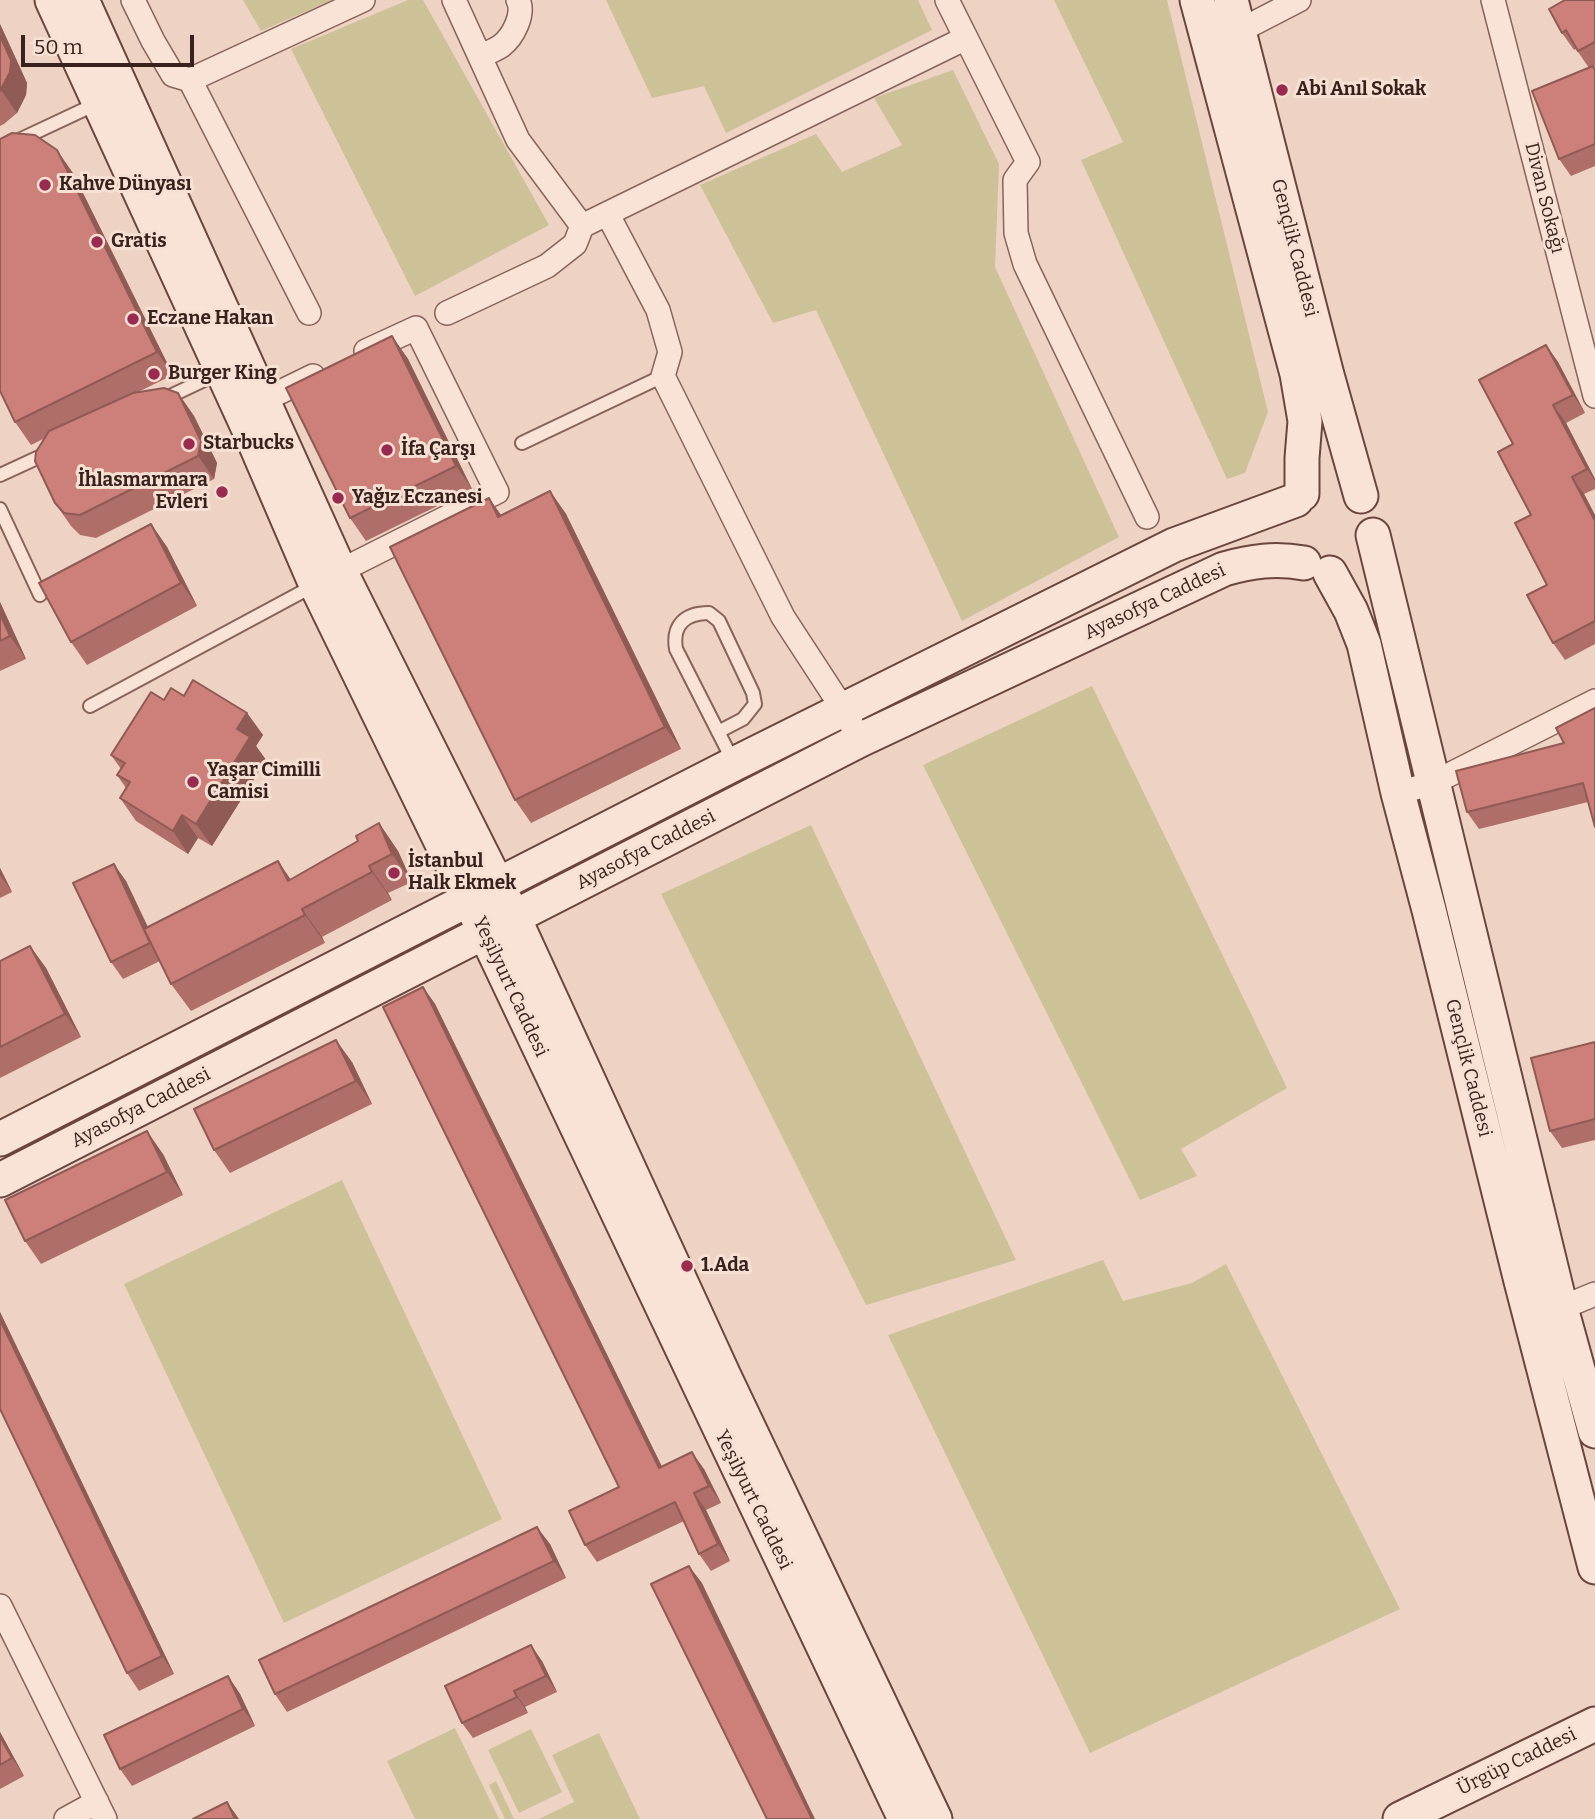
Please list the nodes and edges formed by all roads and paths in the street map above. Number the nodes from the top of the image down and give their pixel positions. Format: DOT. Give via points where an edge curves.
graph roads {
  1 [pos="52,0"];
  2 [pos="82,0"];
  3 [pos="133,0"];
  4 [pos="363,0"];
  5 [pos="454,0"];
  6 [pos="518,0"];
  7 [pos="947,0"];
  8 [pos="1197,0"];
  9 [pos="1299,0"];
  10 [pos="1493,0"];
  11 [pos="1235,16"];
  12 [pos="966,38"];
  13 [pos="480,57"];
  14 [pos="190,80"];
  15 [pos="99,103"];
  16 [pos="0,149"];
  17 [pos="608,215"];
  18 [pos="582,226"];
  19 [pos="309,313"];
  20 [pos="447,313"];
  21 [pos="222,372"];
  22 [pos="663,376"];
  23 [pos="1595,396"];
  24 [pos="264,400"];
  25 [pos="148,406"];
  26 [pos="522,443"];
  27 [pos="62,447"];
  28 [pos="0,475"];
  29 [pos="1361,496"];
  30 [pos="1299,497"];
  31 [pos="0,509"];
  32 [pos="1147,517"];
  33 [pos="1373,535"];
  34 [pos="1317,568"];
  35 [pos="328,578"];
  36 [pos="40,595"];
  37 [pos="1595,701"];
  38 [pos="90,706"];
  39 [pos="843,709"];
  40 [pos="718,732"];
  41 [pos="860,740"];
  42 [pos="734,764"];
  43 [pos="1433,783"];
  44 [pos="1398,793"];
  45 [pos="483,891"];
  46 [pos="514,918"];
  47 [pos="484,933"];
  48 [pos="0,1139"];
  49 [pos="0,1180"];
  50 [pos="1595,1294"];
  51 [pos="1561,1308"];
  52 [pos="735,1431"];
  53 [pos="1595,1431"];
  54 [pos="774,1511"];
  55 [pos="1595,1567"];
  56 [pos="0,1606"];
  57 [pos="1595,1724"];
  58 [pos="101,1811"];
  59 [pos="66,1819"];
  60 [pos="905,1819"];
  61 [pos="935,1819"];
  62 [pos="1400,1819"];
  1 -- 15 [label="main road, Yeşilyurt Caddesi"];
  2 -- 24 [label="main road, Yeşilyurt Caddesi"];
  3 -- 14 [label="street" via="173,75"];
  4 -- 14 [label="street"];
  5 -- 13 [label="street"];
  6 -- 13 [label="street" via="517,25 502,45"];
  7 -- 12 [label="street"];
  8 -- 30 [label="main road, Gençlik Caddesi" via="1297,374 1306,421"];
  9 -- 11 [label="street"];
  10 -- 23 [label="street, Divan Sokağı"];
  11 -- 29 [label="main road, Gençlik Caddesi"];
  12 -- 17 [label="street"];
  12 -- 32 [label="street" via="1028,162 1015,180 1016,233 1025,264"];
  13 -- 18 [label="street" via="518,140"];
  14 -- 19 [label="street"];
  15 -- 16 [label="lane"];
  15 -- 21 [label="main road, Yeşilyurt Caddesi"];
  17 -- 18 [label="street"];
  17 -- 22 [label="street" via="658,310 670,352"];
  18 -- 20 [label="street" via="575,244 547,266"];
  21 -- 25 [label="lane"];
  21 -- 35 [label="main road, Yeşilyurt Caddesi"];
  22 -- 26 [label="lane"];
  22 -- 39 [label="street" via="783,617"];
  24 -- 35 [label="main road, Yeşilyurt Caddesi"];
  24 -- 35 [label="street" via="416,328 497,492"];
  27 -- 28 [label="lane"];
  29 -- 30 [label="main road" via="1335,484 1321,485"];
  29 -- 33 [label="main road" via="1374,521"];
  30 -- 34 [label="main road" via="1289,512 1287,540 1294,553"];
  30 -- 39 [label="main road, Ayasofya Caddesi" via="1174,545"];
  31 -- 36 [label="lane"];
  33 -- 34 [label="main road" via="1359,562 1346,569"];
  33 -- 43 [label="main road, Gençlik Caddesi"];
  34 -- 41 [label="main road, Ayasofya Caddesi" via="1279,559 1224,569"];
  34 -- 44 [label="main road, Gençlik Caddesi" via="1351,611 1364,644"];
  35 -- 38 [label="lane"];
  35 -- 45 [label="main road, Yeşilyurt Caddesi"];
  37 -- 43 [label="street"];
  39 -- 41 [label="street"];
  39 -- 42 [label="main road, Ayasofya Caddesi"];
  40 -- 40 [label="lane" via="674,638 686,618 700,613 719,621 755,704 743,719"];
  40 -- 42 [label="lane"];
  41 -- 46 [label="main road, Ayasofya Caddesi"];
  42 -- 45 [label="main road, Ayasofya Caddesi"];
  43 -- 44 [label="street"];
  43 -- 51 [label="main road, Gençlik Caddesi"];
  44 -- 55 [label="main road, Gençlik Caddesi"];
  45 -- 46 [label="main road, Yeşilyurt Caddesi"];
  45 -- 47 [label="main road, Yeşilyurt Caddesi"];
  45 -- 48 [label="main road, Ayasofya Caddesi"];
  46 -- 47 [label="main road, Ayasofya Caddesi"];
  46 -- 52 [label="main road, Yeşilyurt Caddesi"];
  47 -- 49 [label="main road, Ayasofya Caddesi"];
  47 -- 52 [label="main road, Yeşilyurt Caddesi"];
  50 -- 51 [label="street"];
  51 -- 53 [label="main road, Gençlik Caddesi"];
  52 -- 54 [label="main road, Yeşilyurt Caddesi"];
  54 -- 60 [label="main road, Yeşilyurt Caddesi"];
  54 -- 61 [label="main road, Yeşilyurt Caddesi"];
  56 -- 58 [label="street"];
  57 -- 62 [label="main road, Ürgüp Caddesi"];
  58 -- 59 [label="street"];
}
